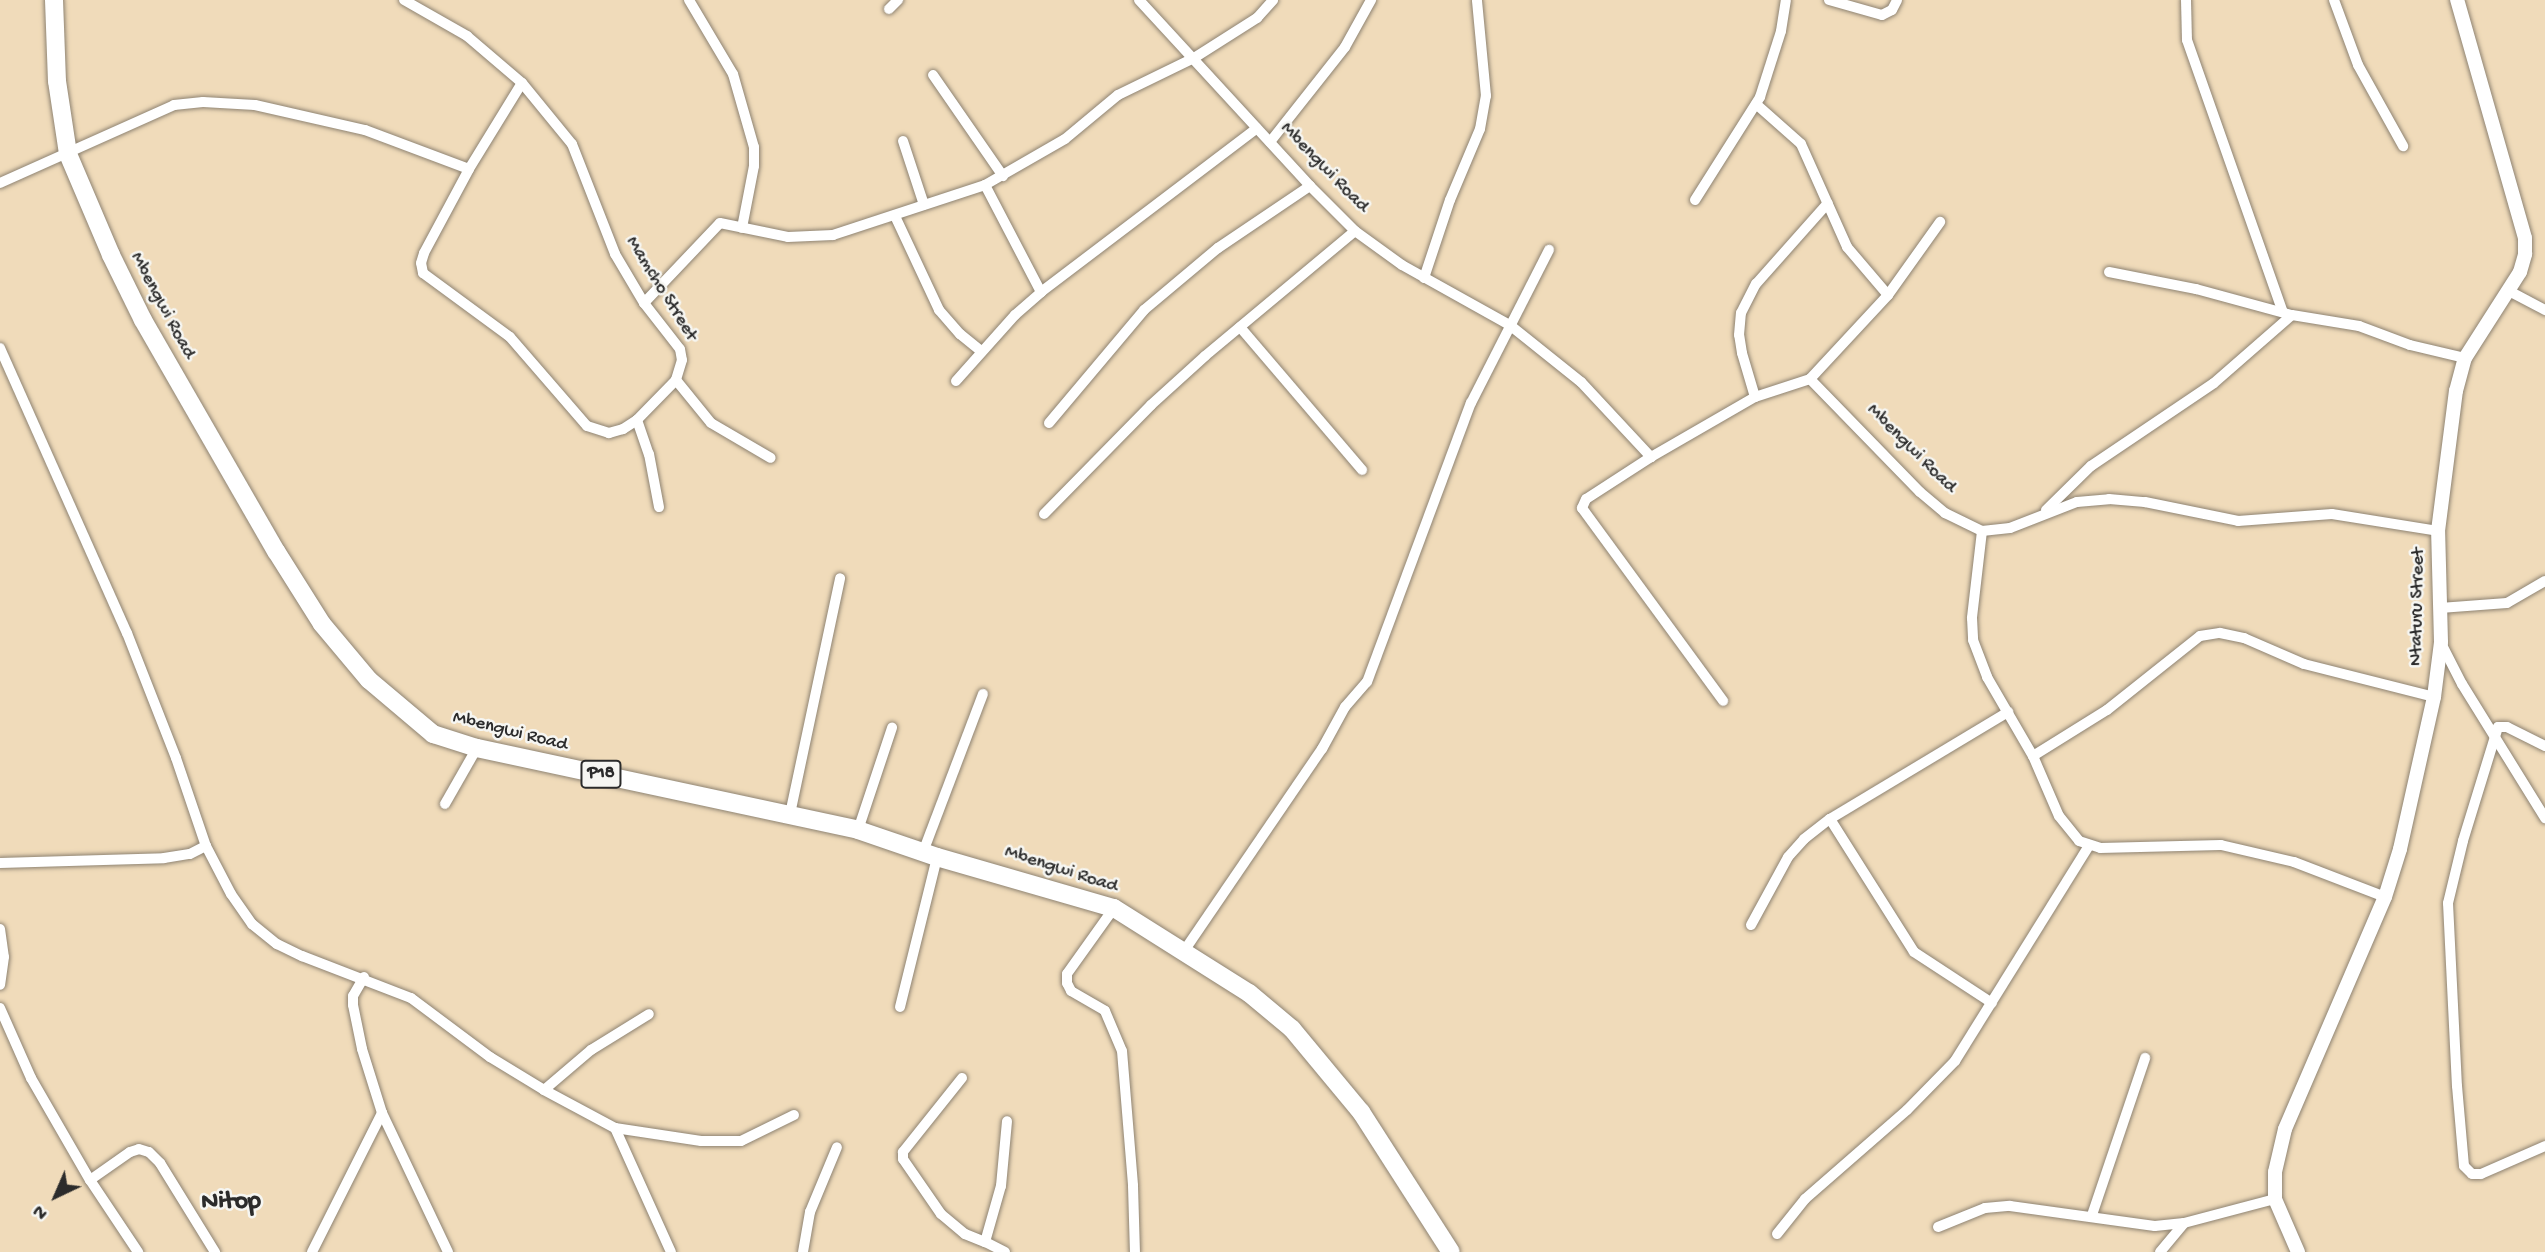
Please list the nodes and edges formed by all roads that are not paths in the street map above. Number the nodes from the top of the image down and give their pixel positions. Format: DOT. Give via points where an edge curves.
graph roads {
  1 [pos="54,0"];
  2 [pos="404,0"];
  3 [pos="689,0"];
  4 [pos="898,0"];
  5 [pos="1139,0"];
  6 [pos="1273,0"];
  7 [pos="1371,0"];
  8 [pos="1477,0"];
  9 [pos="1786,0"];
  10 [pos="1829,0"];
  11 [pos="1897,0"];
  12 [pos="2186,0"];
  13 [pos="2334,0"];
  14 [pos="2457,0"];
  15 [pos="890,9"];
  16 [pos="1194,58"];
  17 [pos="933,75"];
  18 [pos="522,83"];
  19 [pos="1756,104"];
  20 [pos="1257,128"];
  21 [pos="903,141"];
  22 [pos="1270,142"];
  23 [pos="2403,146"];
  24 [pos="68,154"];
  25 [pos="469,169"];
  26 [pos="1003,176"];
  27 [pos="0,183"];
  28 [pos="985,186"];
  29 [pos="1310,186"];
  30 [pos="1695,200"];
  31 [pos="1828,203"];
  32 [pos="924,205"];
  33 [pos="895,216"];
  34 [pos="1940,222"];
  35 [pos="742,228"];
  36 [pos="1355,231"];
  37 [pos="1549,250"];
  38 [pos="2109,272"];
  39 [pos="1424,278"];
  40 [pos="2509,291"];
  41 [pos="1041,292"];
  42 [pos="1888,295"];
  43 [pos="644,303"];
  44 [pos="2545,310"];
  45 [pos="2287,313"];
  46 [pos="1511,326"];
  47 [pos="1240,327"];
  48 [pos="0,348"];
  49 [pos="981,351"];
  50 [pos="2465,358"];
  51 [pos="1810,379"];
  52 [pos="676,380"];
  53 [pos="956,381"];
  54 [pos="1755,397"];
  55 [pos="637,420"];
  56 [pos="1049,423"];
  57 [pos="1651,457"];
  58 [pos="771,458"];
  59 [pos="1362,470"];
  60 [pos="659,507"];
  61 [pos="2044,512"];
  62 [pos="1044,514"];
  63 [pos="1982,531"];
  64 [pos="2438,531"];
  65 [pos="840,578"];
  66 [pos="2545,581"];
  67 [pos="2440,608"];
  68 [pos="2441,642"];
  69 [pos="983,694"];
  70 [pos="2434,697"];
  71 [pos="1723,701"];
  72 [pos="2008,712"];
  73 [pos="892,728"];
  74 [pos="2495,733"];
  75 [pos="2545,746"];
  76 [pos="477,748"];
  77 [pos="2033,756"];
  78 [pos="445,804"];
  79 [pos="790,814"];
  80 [pos="2545,818"];
  81 [pos="1830,819"];
  82 [pos="858,830"];
  83 [pos="206,846"];
  84 [pos="2089,846"];
  85 [pos="930,854"];
  86 [pos="0,863"];
  87 [pos="2385,897"];
  88 [pos="1114,908"];
  89 [pos="1751,925"];
  90 [pos="0,929"];
  91 [pos="1184,951"];
  92 [pos="364,977"];
  93 [pos="0,985"];
  94 [pos="1992,1003"];
  95 [pos="900,1007"];
  96 [pos="0,1009"];
  97 [pos="649,1014"];
  98 [pos="2145,1058"];
  99 [pos="962,1079"];
  100 [pos="544,1090"];
  101 [pos="382,1113"];
  102 [pos="794,1115"];
  103 [pos="1007,1121"];
  104 [pos="615,1128"];
  105 [pos="2545,1146"];
  106 [pos="836,1147"];
  107 [pos="90,1180"];
  108 [pos="2275,1199"];
  109 [pos="2092,1216"];
  110 [pos="2184,1223"];
  111 [pos="1938,1227"];
  112 [pos="1777,1234"];
  113 [pos="985,1242"];
  114 [pos="138,1252"];
  115 [pos="215,1252"];
  116 [pos="312,1252"];
  117 [pos="448,1252"];
  118 [pos="671,1252"];
  119 [pos="803,1252"];
  120 [pos="1006,1252"];
  121 [pos="1135,1252"];
  122 [pos="1451,1252"];
  123 [pos="2160,1252"];
  124 [pos="2298,1252"];
  1 -- 24 [label="main road, Mbengwi Road / P18" via="58,94"];
  2 -- 18 [label="street, Mamcho Street" via="467,36"];
  3 -- 35 [label="street" via="733,74 754,146"];
  4 -- 15 [label="street"];
  5 -- 16 [label="street, Mbengwi Road"];
  6 -- 16 [label="street" via="1257,18"];
  7 -- 22 [label="street" via="1345,47"];
  8 -- 39 [label="street" via="1486,96 1480,129"];
  9 -- 19 [label="street" via="1781,31"];
  10 -- 11 [label="street" via="1882,15 1892,10"];
  12 -- 45 [label="street" via="2187,40"];
  13 -- 23 [label="street" via="2358,65"];
  14 -- 40 [label="street, Ntaturu Street" via="2525,237 2525,254"];
  16 -- 20 [label="street, Mbengwi Road"];
  16 -- 26 [label="street" via="1118,95 1065,139"];
  17 -- 26 [label="street"];
  18 -- 25 [label="street"];
  18 -- 43 [label="street, Mamcho Street" via="572,144 615,254"];
  19 -- 30 [label="street"];
  19 -- 31 [label="street" via="1801,144"];
  20 -- 22 [label="street, Mbengwi Road"];
  20 -- 41 [label="street"];
  21 -- 32 [label="street"];
  22 -- 29 [label="street, Mbengwi Road"];
  24 -- 25 [label="street" via="174,105 203,102 255,105 365,130"];
  24 -- 27 [label="street"];
  24 -- 76 [label="main road, Mbengwi Road / P18" via="142,320 322,624 369,680 433,734"];
  25 -- 55 [label="street" via="424,253 423,273 510,338 587,426 609,433"];
  26 -- 28 [label="street"];
  28 -- 32 [label="street"];
  28 -- 41 [label="street"];
  29 -- 36 [label="street, Mbengwi Road"];
  29 -- 56 [label="street" via="1218,248 1144,310"];
  31 -- 42 [label="street" via="1853,257"];
  31 -- 54 [label="street" via="1756,284 1741,313 1742,353"];
  32 -- 33 [label="street"];
  33 -- 35 [label="street" via="852,232 811,237"];
  33 -- 49 [label="street" via="939,310"];
  34 -- 42 [label="street"];
  35 -- 43 [label="street" via="724,223 717,226"];
  36 -- 39 [label="street, Mbengwi Road"];
  36 -- 47 [label="street"];
  37 -- 46 [label="street"];
  38 -- 45 [label="street"];
  39 -- 46 [label="street, Mbengwi Road"];
  40 -- 44 [label="street"];
  40 -- 50 [label="street, Ntaturu Street"];
  41 -- 49 [label="street"];
  42 -- 51 [label="street"];
  43 -- 52 [label="street, Mamcho Street" via="680,349"];
  45 -- 50 [label="street" via="2359,327"];
  45 -- 61 [label="street" via="2214,383 2091,466"];
  46 -- 57 [label="street, Mbengwi Road" via="1581,382"];
  46 -- 91 [label="street" via="1463,424 1367,682 1345,707 1322,749"];
  47 -- 59 [label="street"];
  47 -- 62 [label="street" via="1151,405"];
  48 -- 83 [label="street" via="127,633"];
  49 -- 53 [label="street"];
  50 -- 64 [label="street, Ntaturu Street" via="2456,391"];
  51 -- 54 [label="street"];
  51 -- 63 [label="street, Mbengwi Road" via="1920,492 1945,513"];
  52 -- 55 [label="street"];
  52 -- 58 [label="street" via="711,423"];
  54 -- 57 [label="street"];
  55 -- 60 [label="street"];
  57 -- 71 [label="street" via="1586,499 1582,508"];
  61 -- 63 [label="street" via="2010,528"];
  61 -- 64 [label="street" via="2109,499 2238,521 2332,514"];
  63 -- 72 [label="street" via="1973,640 1987,677"];
  64 -- 67 [label="street, Ntaturu Street"];
  65 -- 79 [label="street"];
  66 -- 67 [label="street" via="2507,603"];
  67 -- 68 [label="street, Ntaturu Street"];
  68 -- 70 [label="street, Ntaturu Street"];
  68 -- 74 [label="street"];
  69 -- 85 [label="street"];
  70 -- 77 [label="street" via="2304,664 2220,633 2200,636 2107,710"];
  70 -- 87 [label="street, Ntaturu Street" via="2410,811"];
  72 -- 77 [label="street"];
  72 -- 81 [label="street"];
  73 -- 82 [label="street"];
  74 -- 75 [label="street" via="2498,727 2507,727"];
  74 -- 80 [label="street"];
  74 -- 105 [label="street" via="2448,903 2464,1166 2472,1174 2481,1174"];
  76 -- 78 [label="street"];
  76 -- 79 [label="main road, Mbengwi Road / P18"];
  77 -- 84 [label="street" via="2059,816 2079,841"];
  79 -- 82 [label="main road, Mbengwi Road / P18"];
  81 -- 89 [label="street" via="1787,857"];
  81 -- 94 [label="street" via="1914,952"];
  82 -- 85 [label="main road, Mbengwi Road / P18"];
  83 -- 86 [label="street" via="164,858"];
  83 -- 92 [label="street" via="252,924 302,956"];
  84 -- 87 [label="street" via="2221,845 2294,862"];
  84 -- 94 [label="street"];
  85 -- 88 [label="main road, Mbengwi Road / P18"];
  85 -- 95 [label="street"];
  87 -- 108 [label="street, Ntaturu Street" via="2284,1129"];
  88 -- 91 [label="main road, Mbengwi Road / P18"];
  88 -- 121 [label="street" via="1067,974 1067,984 1105,1011 1122,1051"];
  90 -- 93 [label="street" via="4,957"];
  91 -- 122 [label="main road, Mbengwi Road / P18" via="1249,993 1292,1029 1361,1112"];
  92 -- 100 [label="street" via="411,998 490,1057"];
  92 -- 101 [label="street" via="353,1005"];
  94 -- 112 [label="street" via="1955,1061 1907,1110 1805,1199"];
  96 -- 107 [label="street" via="31,1078"];
  97 -- 100 [label="street" via="591,1050"];
  98 -- 109 [label="street"];
  99 -- 113 [label="street" via="903,1152 903,1159 941,1214 965,1234"];
  100 -- 104 [label="street"];
  101 -- 116 [label="street"];
  101 -- 117 [label="street"];
  102 -- 104 [label="street" via="741,1141 701,1141"];
  103 -- 113 [label="street" via="1000,1186"];
  104 -- 118 [label="street"];
  106 -- 119 [label="street" via="810,1212"];
  107 -- 114 [label="street"];
  107 -- 115 [label="street" via="130,1152 149,1152"];
  108 -- 110 [label="street"];
  108 -- 124 [label="street, Ntaturu Street"];
  109 -- 110 [label="street" via="2155,1226"];
  109 -- 111 [label="street" via="2010,1206 1985,1208"];
  110 -- 123 [label="street"];
  113 -- 120 [label="street"];
}
